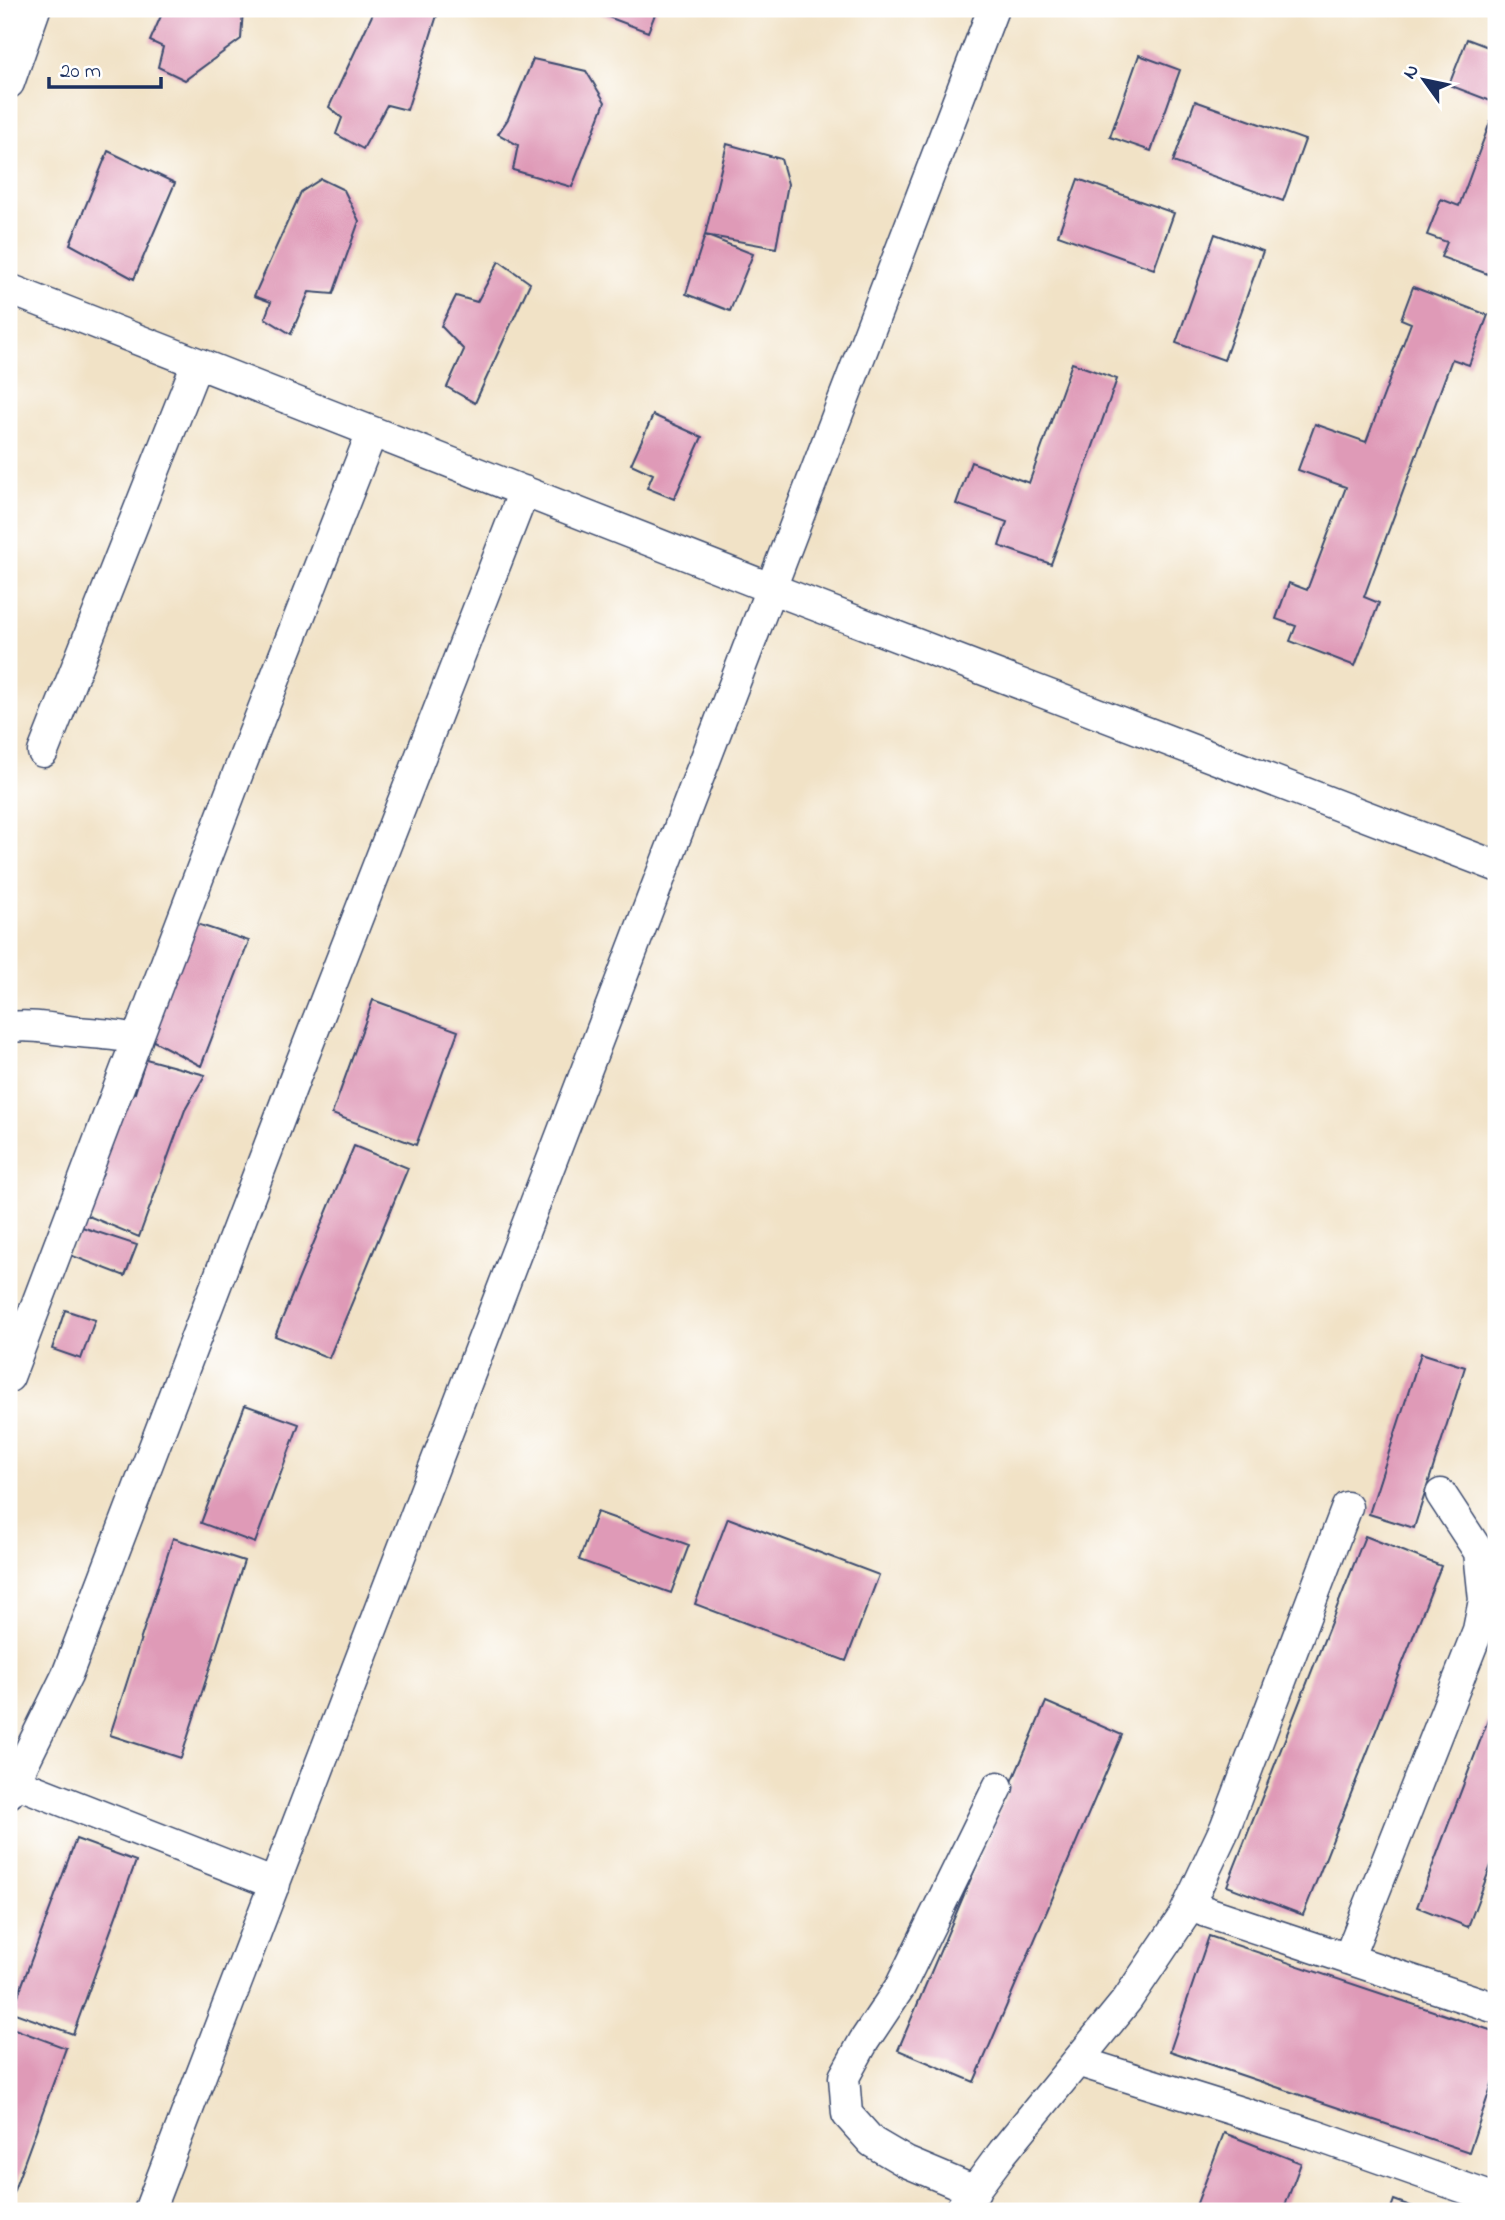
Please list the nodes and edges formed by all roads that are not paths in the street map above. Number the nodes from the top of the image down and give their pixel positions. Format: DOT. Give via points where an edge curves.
graph roads {
  1 [pos="35,9"];
  2 [pos="993,9"];
  3 [pos="9,83"];
  4 [pos="9,289"];
  5 [pos="197,363"];
  6 [pos="372,432"];
  7 [pos="524,491"];
  8 [pos="770,588"];
  9 [pos="43,752"];
  10 [pos="1496,866"];
  11 [pos="9,1027"];
  12 [pos="137,1040"];
  13 [pos="9,1377"];
  14 [pos="1441,1494"];
  15 [pos="1348,1507"];
  16 [pos="10,1785"];
  17 [pos="998,1787"];
  18 [pos="275,1884"];
  19 [pos="1189,1906"];
  20 [pos="1348,1959"];
  21 [pos="1496,2008"];
  22 [pos="1077,2061"];
  23 [pos="1496,2199"];
  24 [pos="967,2201"];
  25 [pos="149,2211"];
  1 -- 3 [label="street"];
  2 -- 8 [label="street"];
  4 -- 5 [label="street"];
  5 -- 6 [label="street"];
  5 -- 9 [label="street"];
  6 -- 7 [label="street"];
  6 -- 12 [label="street"];
  7 -- 8 [label="street"];
  7 -- 16 [label="street" via="67,1675"];
  8 -- 10 [label="street"];
  8 -- 18 [label="street"];
  11 -- 12 [label="street" via="34,1025"];
  12 -- 13 [label="street"];
  14 -- 20 [label="street" via="1479,1552 1484,1600 1478,1630"];
  15 -- 19 [label="street" via="1225,1828"];
  16 -- 18 [label="street"];
  17 -- 24 [label="street" via="900,1987 844,2077 847,2114 872,2142"];
  18 -- 25 [label="street"];
  19 -- 20 [label="street"];
  19 -- 22 [label="street" via="1127,2000"];
  20 -- 21 [label="street"];
  22 -- 23 [label="street" via="1314,2135"];
  22 -- 24 [label="street"];
}
